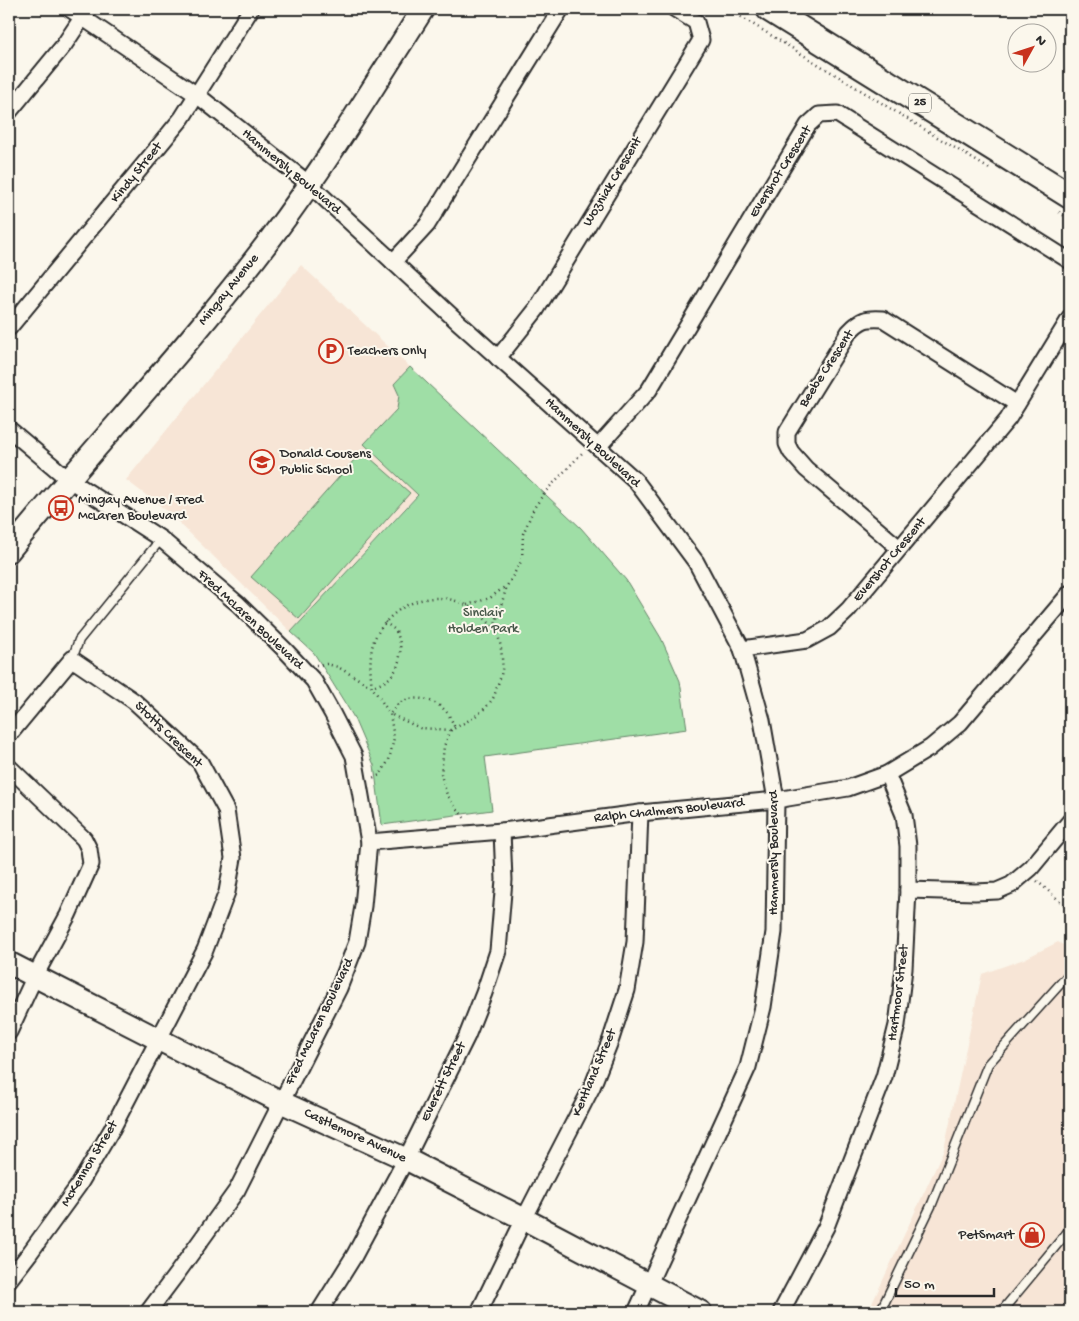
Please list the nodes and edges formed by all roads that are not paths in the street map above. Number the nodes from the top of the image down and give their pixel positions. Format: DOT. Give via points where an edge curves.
graph roads {
  1 [pos="70,9"];
  2 [pos="251,9"];
  3 [pos="423,9"];
  4 [pos="561,9"];
  5 [pos="675,9"];
  6 [pos="769,9"];
  7 [pos="85,13"];
  8 [pos="197,95"];
  9 [pos="9,112"];
  10 [pos="309,184"];
  11 [pos="1062,203"];
  12 [pos="1070,261"];
  13 [pos="394,262"];
  14 [pos="1070,318"];
  15 [pos="9,328"];
  16 [pos="498,358"];
  17 [pos="1017,404"];
  18 [pos="9,428"];
  19 [pos="595,444"];
  20 [pos="68,479"];
  21 [pos="161,539"];
  22 [pos="899,548"];
  23 [pos="9,551"];
  24 [pos="1070,593"];
  25 [pos="742,649"];
  26 [pos="72,659"];
  27 [pos="9,735"];
  28 [pos="9,767"];
  29 [pos="887,774"];
  30 [pos="776,800"];
  31 [pos="640,813"];
  32 [pos="1070,821"];
  33 [pos="502,831"];
  34 [pos="369,842"];
  35 [pos="908,890"];
  36 [pos="9,963"];
  37 [pos="1070,973"];
  38 [pos="35,976"];
  39 [pos="9,1032"];
  40 [pos="158,1040"];
  41 [pos="281,1102"];
  42 [pos="406,1159"];
  43 [pos="524,1219"];
  44 [pos="1070,1229"];
  45 [pos="9,1280"];
  46 [pos="649,1285"];
  47 [pos="148,1312"];
  48 [pos="319,1312"];
  49 [pos="479,1312"];
  50 [pos="636,1312"];
  51 [pos="701,1312"];
  52 [pos="781,1312"];
  53 [pos="880,1312"];
  54 [pos="1001,1312"];
  1 -- 7 [label="street, Hammersly Boulevard"];
  2 -- 8 [label="street, Kindy Street"];
  3 -- 10 [label="street, Mingay Avenue"];
  4 -- 13 [label="street" via="428,224"];
  5 -- 16 [label="street, Wozniak Crescent" via="696,22 701,40 536,310"];
  6 -- 11 [label="main road, 25"];
  7 -- 8 [label="street, Hammersly Boulevard"];
  7 -- 9 [label="street" via="64,45"];
  8 -- 10 [label="street, Hammersly Boulevard"];
  8 -- 15 [label="street, Kindy Street" via="182,118"];
  10 -- 13 [label="street, Hammersly Boulevard"];
  10 -- 20 [label="street, Mingay Avenue" via="271,238 185,345"];
  12 -- 19 [label="street, Evershot Crescent" via="837,114 819,115 808,125 649,390"];
  13 -- 16 [label="street, Hammersly Boulevard"];
  14 -- 17 [label="street, Evershot Crescent"];
  16 -- 19 [label="street, Hammersly Boulevard"];
  17 -- 22 [label="street, Evershot Crescent" via="1008,419"];
  17 -- 22 [label="street, Beebe Crescent" via="883,319 870,318 858,322 849,332 787,432 787,444 806,469"];
  18 -- 20 [label="street, Fred McLaren Boulevard"];
  19 -- 25 [label="street, Hammersly Boulevard" via="635,480 696,562"];
  20 -- 21 [label="street, Fred McLaren Boulevard"];
  20 -- 23 [label="street, Mingay Avenue"];
  21 -- 26 [label="lane" via="79,640"];
  21 -- 34 [label="street, Fred McLaren Boulevard" via="238,604 314,681 354,756"];
  22 -- 25 [label="street, Evershot Crescent" via="829,628 807,640"];
  24 -- 29 [label="street, Ralph Chalmers Boulevard" via="960,722 930,748"];
  25 -- 30 [label="street, Hammersly Boulevard" via="762,720"];
  26 -- 27 [label="street"];
  26 -- 40 [label="street, Stotts Crescent" via="134,701 200,762 226,810 232,858 227,892 205,950"];
  28 -- 38 [label="street" via="84,839 91,864"];
  29 -- 30 [label="street, Ralph Chalmers Boulevard" via="848,788"];
  29 -- 35 [label="street, Hartmoor Street" via="904,814"];
  30 -- 31 [label="street, Ralph Chalmers Boulevard"];
  30 -- 46 [label="street, Hammersly Boulevard" via="774,932 763,1007 750,1058"];
  31 -- 33 [label="street, Ralph Chalmers Boulevard"];
  31 -- 43 [label="street, Kentland Street" via="635,942 627,990 592,1087"];
  32 -- 35 [label="street" via="1031,868 1011,885 997,891"];
  33 -- 34 [label="street, Ralph Chalmers Boulevard"];
  33 -- 42 [label="street, Everett Street" via="504,880 498,951 467,1036"];
  34 -- 41 [label="street, Fred McLaren Boulevard" via="357,942 339,988"];
  35 -- 52 [label="street, Hartmoor Street" via="897,1026 884,1077 826,1227"];
  36 -- 38 [label="street, Castlemore Avenue"];
  37 -- 53 [label="lane" via="988,1064 932,1204"];
  38 -- 39 [label="street"];
  38 -- 40 [label="street, Castlemore Avenue"];
  40 -- 41 [label="street, Castlemore Avenue"];
  40 -- 45 [label="street, McKennon Street" via="79,1185"];
  41 -- 42 [label="street, Castlemore Avenue"];
  41 -- 47 [label="street, Fred McLaren Boulevard" via="237,1190"];
  42 -- 43 [label="street, Castlemore Avenue"];
  42 -- 48 [label="street, Everett Street" via="354,1256"];
  43 -- 46 [label="street, Castlemore Avenue"];
  43 -- 49 [label="street, Kentland Street"];
  44 -- 54 [label="lane"];
  46 -- 50 [label="street, Hammersly Boulevard"];
  46 -- 51 [label="street, Castlemore Avenue"];
}
